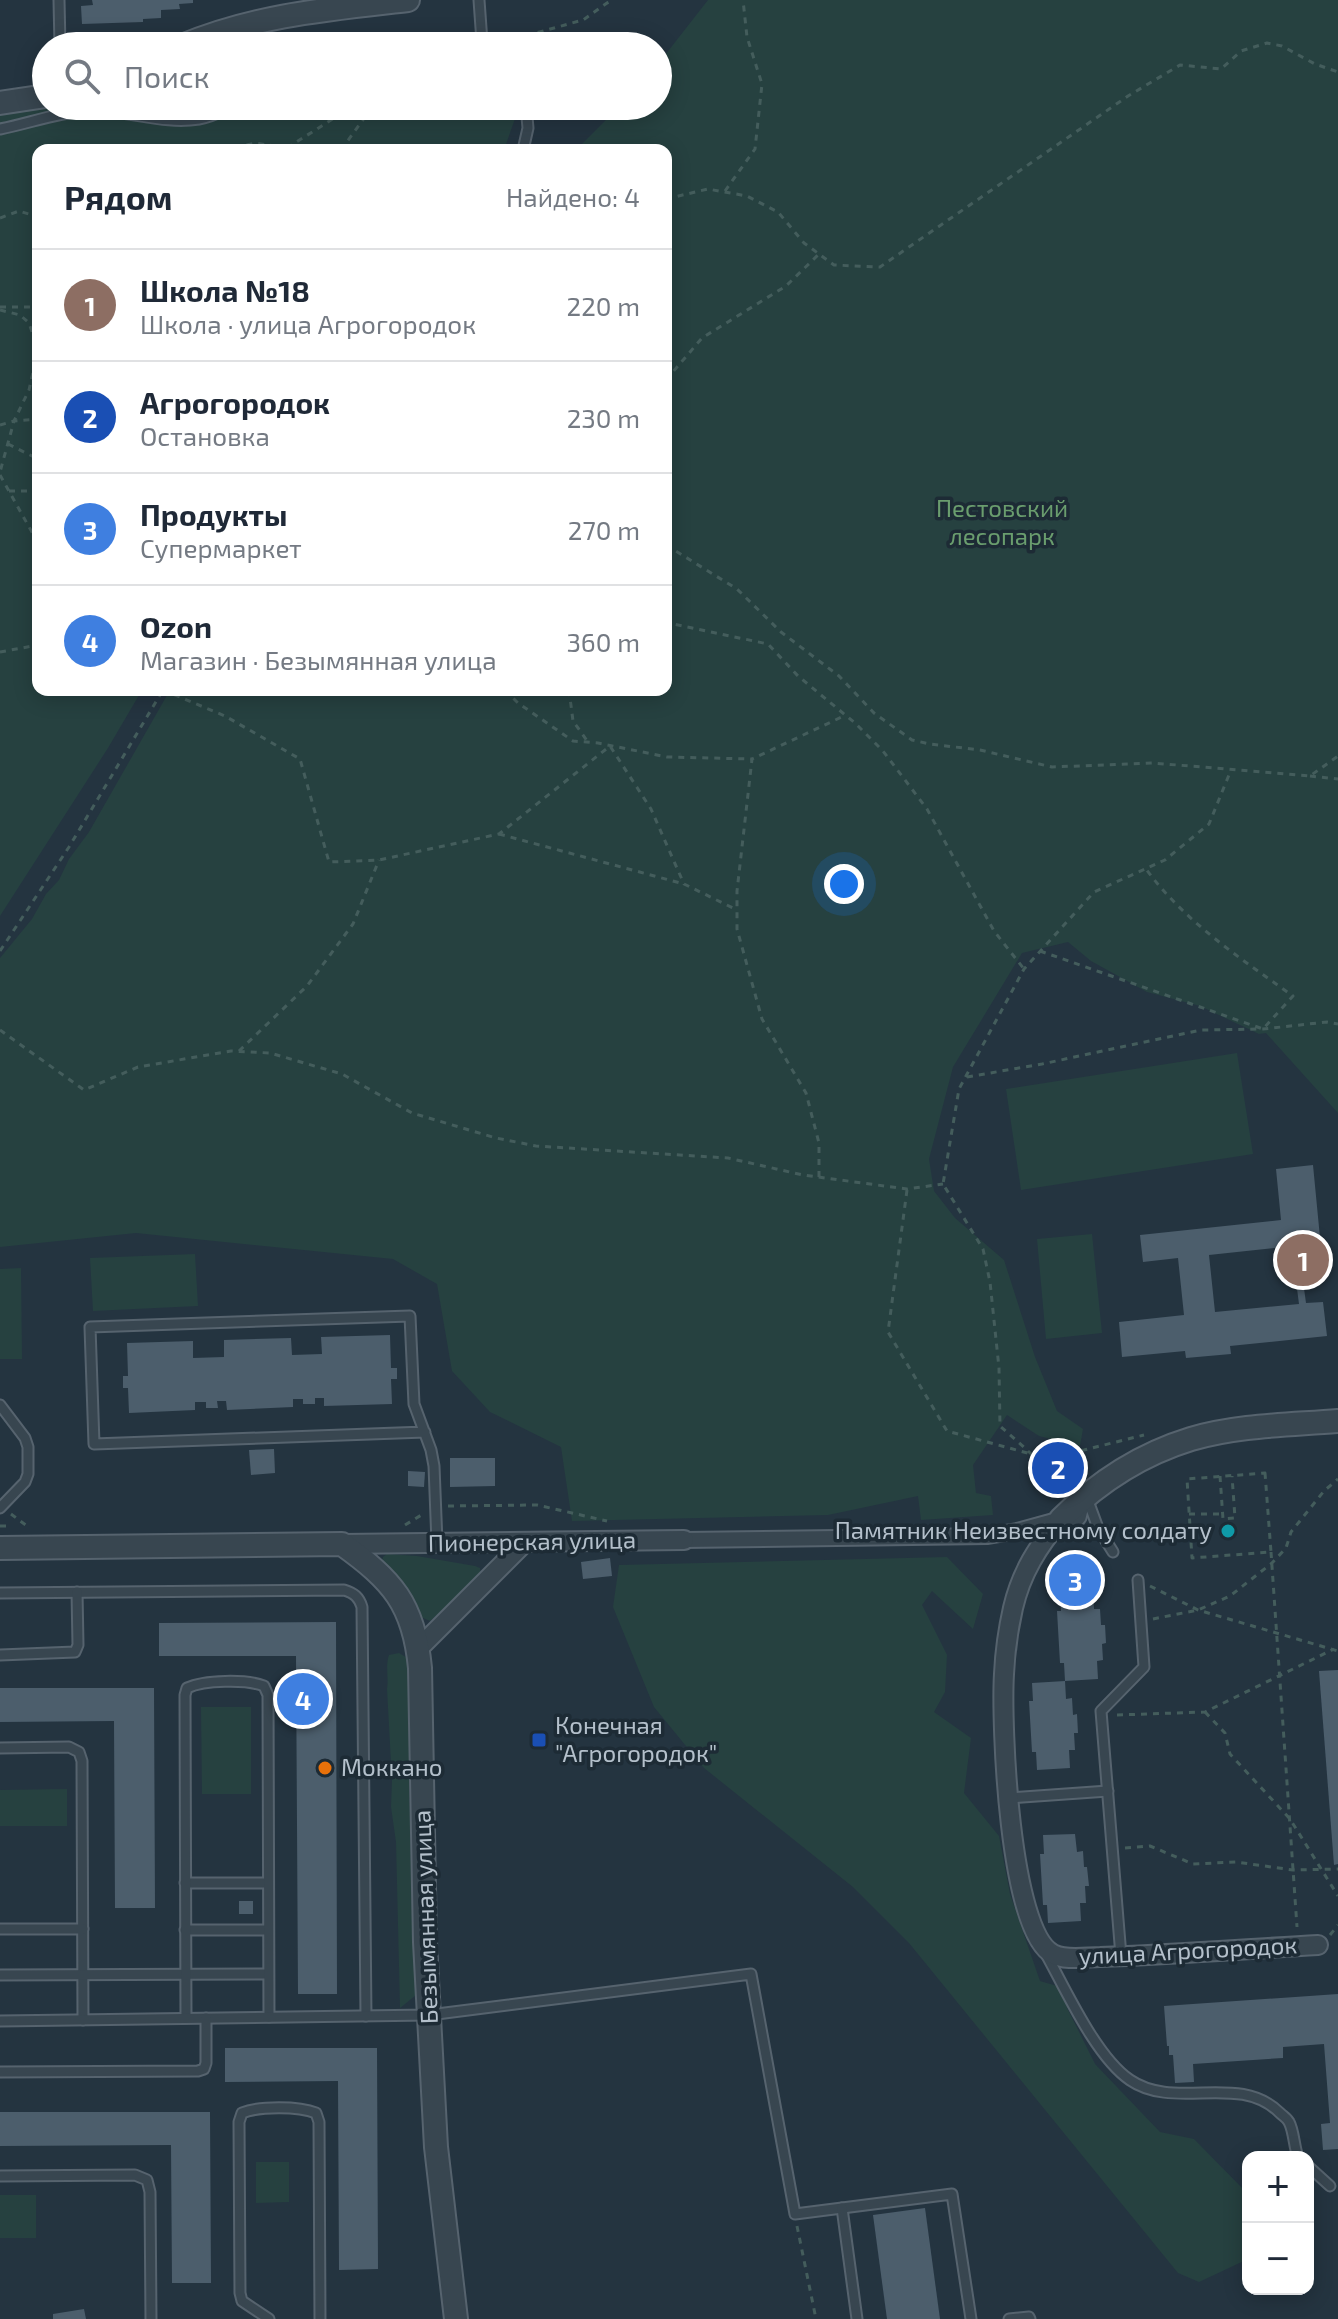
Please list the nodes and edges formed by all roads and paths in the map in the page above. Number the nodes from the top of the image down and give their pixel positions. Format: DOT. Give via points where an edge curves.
graph roads {
  1 [pos="59,0"];
  2 [pos="408,0"];
  3 [pos="479,0"];
  4 [pos="614,0"];
  5 [pos="743,0"];
  6 [pos="60,32"];
  7 [pos="217,32"];
  8 [pos="485,32"];
  9 [pos="537,32"];
  10 [pos="1338,72"];
  11 [pos="32,98"];
  12 [pos="0,103"];
  13 [pos="41,120"];
  14 [pos="170,120"];
  15 [pos="198,120"];
  16 [pos="332,120"];
  17 [pos="363,120"];
  18 [pos="527,120"];
  19 [pos="0,129"];
  20 [pos="245,144"];
  21 [pos="273,144"];
  22 [pos="296,144"];
  23 [pos="345,144"];
  24 [pos="524,144"];
  25 [pos="724,192"];
  26 [pos="672,198"];
  27 [pos="32,215"];
  28 [pos="2,218"];
  29 [pos="819,254"];
  30 [pos="32,307"];
  31 [pos="0,308"];
  32 [pos="32,333"];
  33 [pos="672,373"];
  34 [pos="32,378"];
  35 [pos="32,420"];
  36 [pos="14,421"];
  37 [pos="0,425"];
  38 [pos="8,444"];
  39 [pos="32,456"];
  40 [pos="0,473"];
  41 [pos="9,491"];
  42 [pos="32,492"];
  43 [pos="32,532"];
  44 [pos="672,549"];
  45 [pos="672,623"];
  46 [pos="32,646"];
  47 [pos="0,652"];
  48 [pos="159,696"];
  49 [pos="177,696"];
  50 [pos="511,696"];
  51 [pos="570,696"];
  52 [pos="846,715"];
  53 [pos="588,742"];
  54 [pos="610,746"];
  55 [pos="1338,756"];
  56 [pos="752,759"];
  57 [pos="1231,770"];
  58 [pos="1310,776"];
  59 [pos="1338,779"];
  60 [pos="499,834"];
  61 [pos="379,860"];
  62 [pos="1145,869"];
  63 [pos="686,885"];
  64 [pos="737,910"];
  65 [pos="0,951"];
  66 [pos="1040,951"];
  67 [pos="1024,969"];
  68 [pos="1338,1024"];
  69 [pos="1263,1029"];
  70 [pos="0,1030"];
  71 [pos="238,1051"];
  72 [pos="966,1077"];
  73 [pos="819,1177"];
  74 [pos="943,1184"];
  75 [pos="907,1189"];
  76 [pos="0,1405"];
  77 [pos="1338,1421"];
  78 [pos="425,1432"];
  79 [pos="1031,1454"];
  80 [pos="1220,1476"];
  81 [pos="1232,1476"];
  82 [pos="1338,1479"];
  83 [pos="1086,1494"];
  84 [pos="436,1506"];
  85 [pos="1,1507"];
  86 [pos="1189,1514"];
  87 [pos="1223,1514"];
  88 [pos="1064,1516"];
  89 [pos="611,1522"];
  90 [pos="0,1526"];
  91 [pos="27,1526"];
  92 [pos="38,1526"];
  93 [pos="398,1529"];
  94 [pos="684,1540"];
  95 [pos="525,1542"];
  96 [pos="437,1543"];
  97 [pos="342,1544"];
  98 [pos="0,1548"];
  99 [pos="1113,1552"];
  100 [pos="1271,1552"];
  101 [pos="1272,1563"];
  102 [pos="1138,1580"];
  103 [pos="77,1592"];
  104 [pos="0,1593"];
  105 [pos="1198,1610"];
  106 [pos="1141,1621"];
  107 [pos="1278,1634"];
  108 [pos="418,1649"];
  109 [pos="1336,1650"];
  110 [pos="0,1655"];
  111 [pos="1280,1675"];
  112 [pos="1205,1712"];
  113 [pos="1101,1715"];
  114 [pos="0,1748"];
  115 [pos="1108,1791"];
  116 [pos="1010,1798"];
  117 [pos="1290,1819"];
  118 [pos="1113,1849"];
  119 [pos="1338,1869"];
  120 [pos="1293,1870"];
  121 [pos="1322,1870"];
  122 [pos="185,1883"];
  123 [pos="268,1883"];
  124 [pos="1338,1896"];
  125 [pos="1295,1908"];
  126 [pos="1338,1925"];
  127 [pos="0,1929"];
  128 [pos="83,1929"];
  129 [pos="185,1930"];
  130 [pos="268,1930"];
  131 [pos="1325,1939"];
  132 [pos="1041,1946"];
  133 [pos="1121,1956"];
  134 [pos="268,1974"];
  135 [pos="0,1975"];
  136 [pos="83,1975"];
  137 [pos="186,1975"];
  138 [pos="429,2015"];
  139 [pos="366,2016"];
  140 [pos="269,2017"];
  141 [pos="186,2018"];
  142 [pos="206,2018"];
  143 [pos="83,2020"];
  144 [pos="0,2021"];
  145 [pos="0,2072"];
  146 [pos="1296,2151"];
  147 [pos="1314,2171"];
  148 [pos="0,2176"];
  149 [pos="1330,2186"];
  150 [pos="842,2208"];
  151 [pos="795,2214"];
  152 [pos="151,2319"];
  153 [pos="269,2319"];
  154 [pos="320,2319"];
  155 [pos="456,2319"];
  156 [pos="816,2319"];
  157 [pos="857,2319"];
  158 [pos="971,2319"];
  159 [pos="1009,2319"];
  160 [pos="1030,2319"];
  1 -- 6 [label="lane"];
  2 -- 7 [label="street" via="305,11"];
  3 -- 8 [label="lane"];
  4 -- 9 [label="path" via="583,20"];
  5 -- 25 [label="path" via="747,37 762,84 755,149"];
  10 -- 29 [label="path" via="1267,43 1241,51 1221,69 1180,65 880,267 834,265"];
  11 -- 12 [label="street"];
  13 -- 19 [label="lane"];
  14 -- 15 [label="lane"];
  16 -- 22 [label="path"];
  17 -- 23 [label="path"];
  18 -- 24 [label="lane"];
  20 -- 21 [label="path"];
  25 -- 26 [label="path" via="708,189"];
  25 -- 29 [label="path" via="747,196 778,212"];
  27 -- 28 [label="path" via="19,211"];
  29 -- 33 [label="path" via="786,286 702,338"];
  30 -- 31 [label="path"];
  31 -- 32 [label="path" via="20,315"];
  34 -- 36 [label="path"];
  35 -- 36 [label="path"];
  36 -- 37 [label="path"];
  36 -- 38 [label="path"];
  38 -- 39 [label="path"];
  38 -- 40 [label="path"];
  40 -- 41 [label="path"];
  41 -- 42 [label="path"];
  41 -- 43 [label="path"];
  44 -- 57 [label="path" via="737,589 874,713 912,740 1052,767 1153,763"];
  45 -- 52 [label="path" via="768,644"];
  46 -- 47 [label="path"];
  48 -- 65 [label="path"];
  49 -- 61 [label="path" via="300,759 329,862"];
  50 -- 53 [label="path" via="573,741"];
  51 -- 53 [label="path" via="573,721"];
  52 -- 56 [label="path"];
  52 -- 67 [label="path" via="883,751 927,809 994,931"];
  53 -- 54 [label="path"];
  54 -- 56 [label="path" via="667,757"];
  54 -- 60 [label="path"];
  54 -- 63 [label="path" via="651,809"];
  55 -- 58 [label="path"];
  56 -- 64 [label="path"];
  57 -- 58 [label="path"];
  57 -- 62 [label="path" via="1209,824 1165,860"];
  58 -- 59 [label="path"];
  60 -- 61 [label="path"];
  60 -- 63 [label="path"];
  61 -- 71 [label="path" via="353,924 307,986"];
  62 -- 66 [label="path" via="1094,892"];
  62 -- 69 [label="path" via="1161,891 1224,947 1293,996"];
  63 -- 64 [label="path"];
  64 -- 73 [label="path" via="737,929 762,1019 806,1093 819,1143"];
  66 -- 67 [label="path"];
  66 -- 69 [label="path"];
  67 -- 72 [label="path"];
  68 -- 69 [label="path"];
  69 -- 72 [label="path" via="1201,1030"];
  70 -- 71 [label="path" via="84,1090 138,1067"];
  71 -- 73 [label="path" via="270,1053 342,1074 412,1113 496,1138 536,1146 728,1158"];
  72 -- 74 [label="path" via="959,1089"];
  73 -- 75 [label="path"];
  74 -- 75 [label="path"];
  74 -- 79 [label="path" via="983,1249 999,1368 1000,1426"];
  75 -- 79 [label="path" via="888,1332 947,1431"];
  76 -- 85 [label="lane" via="28,1447 25,1482"];
  77 -- 83 [label="street" via="1194,1438 1134,1464"];
  78 -- 78 [label="lane" via="414,1404 410,1316 90,1327 94,1444"];
  78 -- 84 [label="lane"];
  79 -- 88 [label="path" via="1055,1481"];
  80 -- 81 [label="path"];
  80 -- 86 [label="path" via="1187,1479"];
  80 -- 87 [label="path"];
  81 -- 87 [label="path" via="1235,1518 1223,1519"];
  81 -- 100 [label="path" via="1265,1473"];
  82 -- 101 [label="path" via="1291,1532 1286,1548"];
  83 -- 88 [label="street"];
  83 -- 99 [label="lane"];
  84 -- 89 [label="path" via="537,1505"];
  84 -- 93 [label="path"];
  84 -- 96 [label="lane"];
  85 -- 91 [label="path"];
  86 -- 87 [label="path"];
  86 -- 100 [label="path" via="1192,1558"];
  88 -- 94 [label="street, Пионерская улица" via="988,1536"];
  88 -- 116 [label="street" via="1040,1544 1013,1607 1003,1710"];
  90 -- 91 [label="path"];
  91 -- 92 [label="path"];
  94 -- 95 [label="street, Пионерская улица"];
  95 -- 96 [label="street, Пионерская улица"];
  95 -- 108 [label="street"];
  96 -- 97 [label="street, Пионерская улица"];
  97 -- 98 [label="street, Пионерская улица"];
  97 -- 108 [label="street, Безымянная улица" via="395,1591"];
  100 -- 101 [label="path"];
  101 -- 105 [label="path" via="1230,1596"];
  101 -- 107 [label="path"];
  102 -- 105 [label="path"];
  102 -- 106 [label="lane"];
  103 -- 104 [label="lane"];
  103 -- 110 [label="lane" via="75,1652"];
  103 -- 139 [label="lane" via="344,1590 359,1599"];
  105 -- 106 [label="path"];
  105 -- 107 [label="path"];
  106 -- 113 [label="lane" via="1144,1667"];
  107 -- 109 [label="path"];
  107 -- 111 [label="path"];
  108 -- 138 [label="street, Безымянная улица"];
  109 -- 111 [label="path"];
  111 -- 112 [label="path"];
  111 -- 117 [label="path"];
  112 -- 113 [label="path"];
  112 -- 117 [label="path" via="1225,1733 1230,1754"];
  113 -- 115 [label="lane"];
  114 -- 128 [label="lane" via="69,1747 79,1752"];
  115 -- 116 [label="lane"];
  115 -- 118 [label="lane"];
  116 -- 132 [label="street" via="1019,1881"];
  117 -- 120 [label="path"];
  117 -- 121 [label="path"];
  118 -- 120 [label="path" via="1150,1846 1193,1864 1236,1862"];
  118 -- 133 [label="lane"];
  119 -- 121 [label="path"];
  120 -- 121 [label="path"];
  120 -- 125 [label="path"];
  121 -- 124 [label="path"];
  122 -- 123 [label="lane"];
  122 -- 123 [label="lane" via="185,1695 198,1683 255,1683 268,1695"];
  122 -- 129 [label="lane"];
  123 -- 130 [label="lane"];
  126 -- 131 [label="path"];
  127 -- 128 [label="lane"];
  128 -- 136 [label="lane"];
  129 -- 130 [label="lane"];
  129 -- 137 [label="lane"];
  130 -- 134 [label="lane"];
  131 -- 133 [label="street, улица Агрогородок"];
  132 -- 133 [label="street, улица Агрогородок" via="1054,1955"];
  132 -- 146 [label="lane" via="1098,2045 1129,2080 1153,2091 1239,2093 1268,2101 1289,2122"];
  134 -- 137 [label="lane"];
  134 -- 140 [label="lane"];
  135 -- 136 [label="lane"];
  136 -- 137 [label="lane"];
  136 -- 143 [label="lane"];
  137 -- 141 [label="lane"];
  138 -- 139 [label="lane"];
  138 -- 151 [label="lane" via="751,1974"];
  138 -- 155 [label="street, Безымянная улица" via="436,2147"];
  139 -- 140 [label="lane"];
  140 -- 142 [label="lane"];
  141 -- 142 [label="lane"];
  141 -- 143 [label="lane"];
  142 -- 145 [label="lane" via="206,2063 198,2071"];
  143 -- 144 [label="lane"];
  147 -- 149 [label="lane"];
  148 -- 152 [label="lane" via="135,2175 147,2180"];
  150 -- 151 [label="lane"];
  150 -- 157 [label="lane"];
  150 -- 158 [label="lane" via="952,2194"];
  151 -- 156 [label="path"];
  153 -- 154 [label="lane" via="242,2301 240,2293 239,2122 251,2109 306,2109 316,2113 319,2122"];
  159 -- 160 [label="lane"];
}
